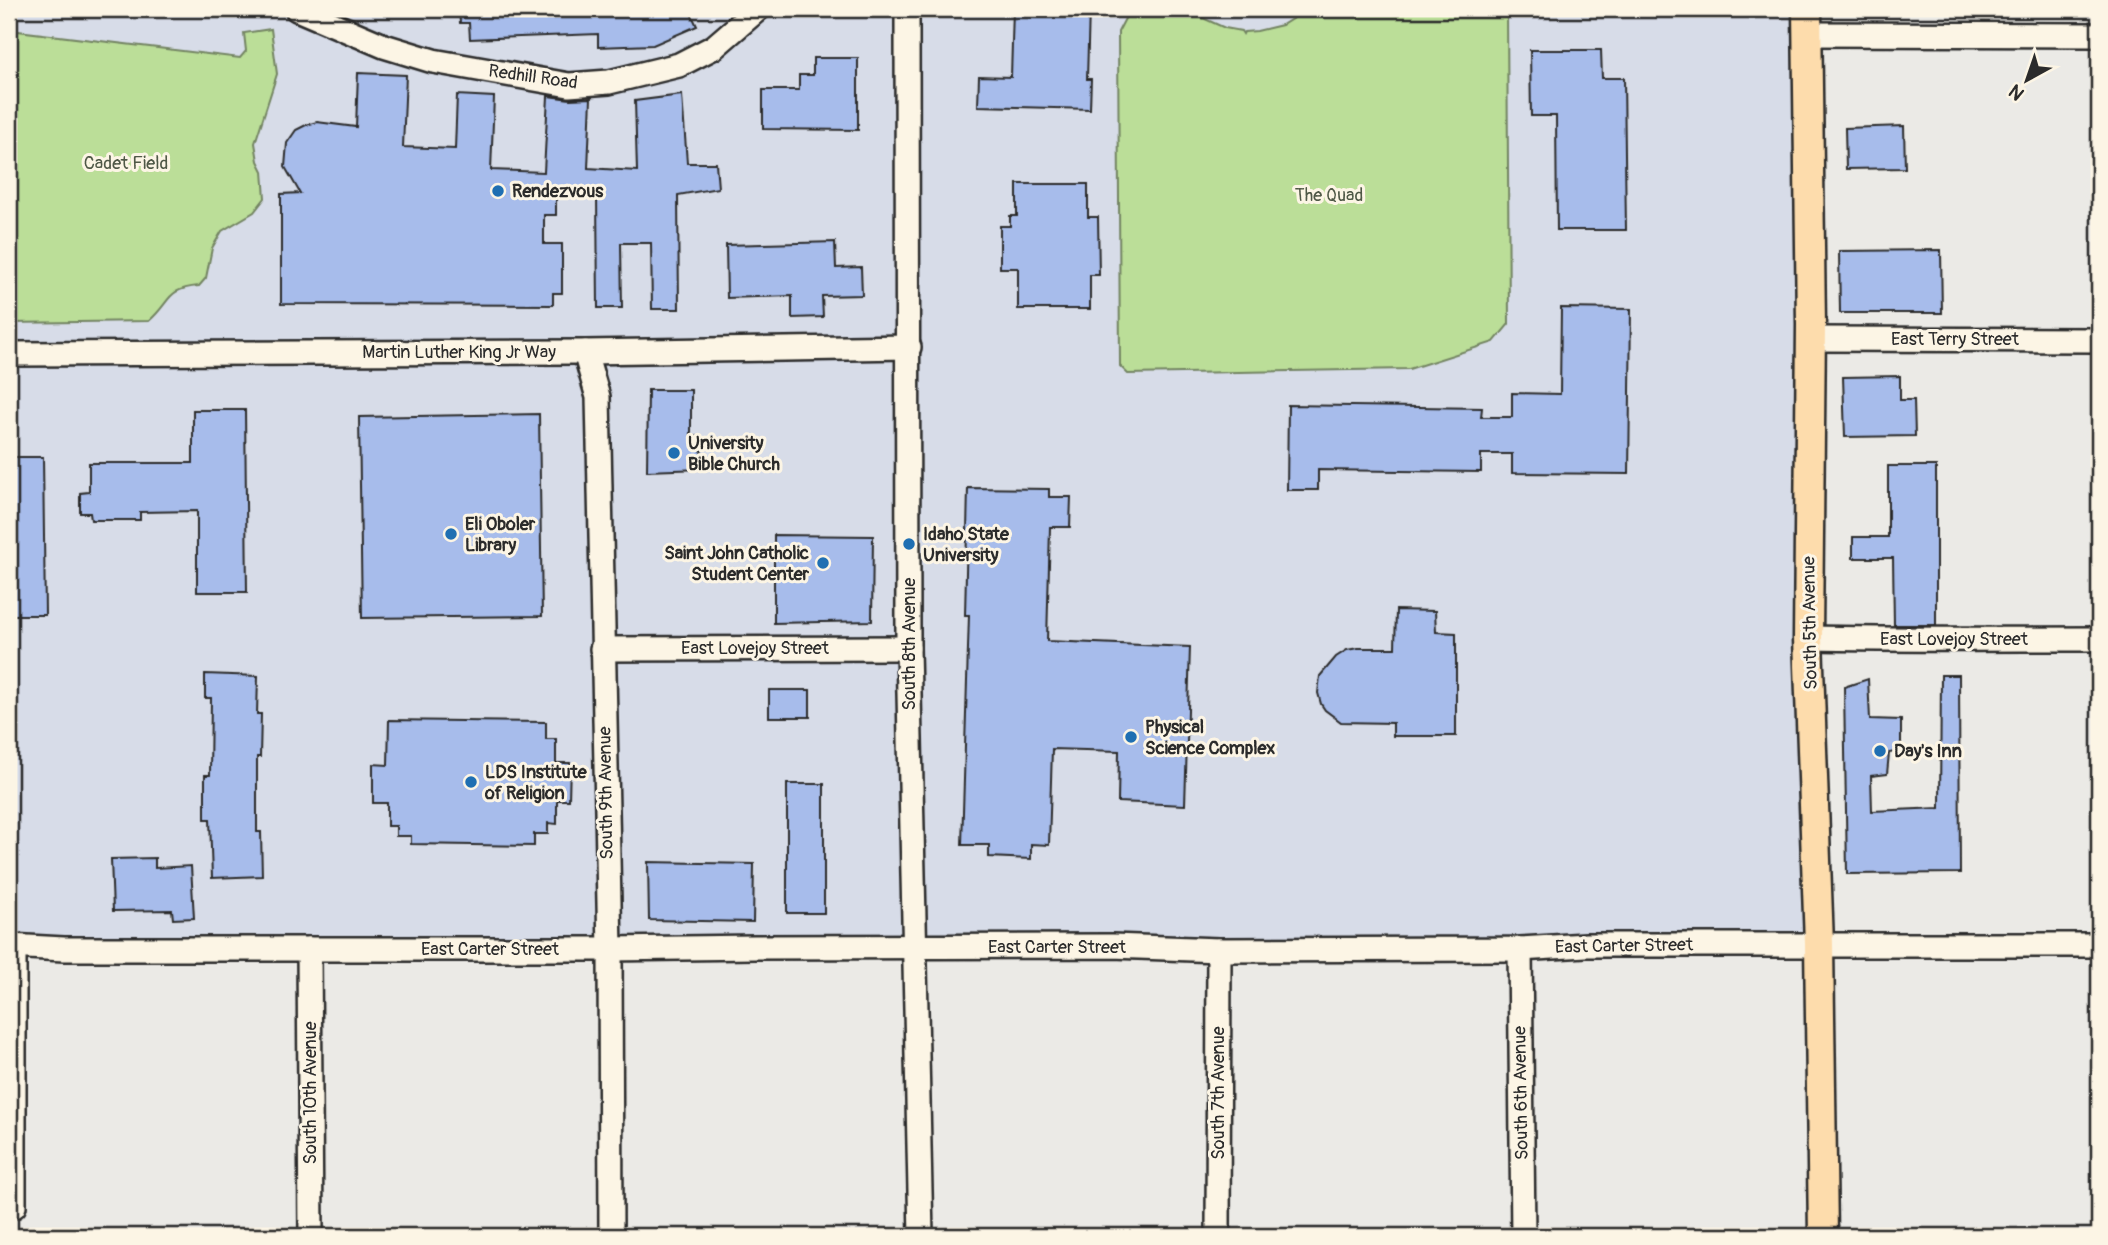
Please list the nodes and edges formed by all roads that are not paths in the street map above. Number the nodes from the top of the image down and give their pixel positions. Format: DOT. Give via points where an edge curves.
graph roads {
  1 [pos="298,9"];
  2 [pos="758,9"];
  3 [pos="907,9"];
  4 [pos="1807,22"];
  5 [pos="2099,35"];
  6 [pos="1811,339"];
  7 [pos="2099,340"];
  8 [pos="909,347"];
  9 [pos="585,352"];
  10 [pos="9,354"];
  11 [pos="1808,638"];
  12 [pos="2099,639"];
  13 [pos="908,648"];
  14 [pos="602,649"];
  15 [pos="1819,944"];
  16 [pos="2099,945"];
  17 [pos="11,948"];
  18 [pos="914,948"];
  19 [pos="309,949"];
  20 [pos="610,949"];
  21 [pos="1520,949"];
  22 [pos="1219,950"];
  23 [pos="14,1206"];
  24 [pos="311,1236"];
  25 [pos="611,1236"];
  26 [pos="921,1236"];
  27 [pos="1218,1236"];
  28 [pos="1522,1236"];
  29 [pos="1823,1236"];
  1 -- 2 [label="street, Redhill Road" via="384,46 433,61 569,85 609,82 679,65 714,47"];
  3 -- 8 [label="street, South 8th Avenue"];
  4 -- 5 [label="street"];
  4 -- 6 [label="main road, South 5th Avenue"];
  6 -- 7 [label="street, East Terry Street"];
  6 -- 11 [label="main road, South 5th Avenue"];
  8 -- 9 [label="street, Martin Luther King Jr Way"];
  8 -- 13 [label="street, South 8th Avenue"];
  9 -- 10 [label="street, Martin Luther King Jr Way"];
  9 -- 14 [label="street, South 9th Avenue" via="598,397"];
  11 -- 12 [label="street, East Lovejoy Street"];
  11 -- 15 [label="main road, South 5th Avenue"];
  13 -- 14 [label="street, East Lovejoy Street"];
  13 -- 18 [label="street, South 8th Avenue"];
  14 -- 20 [label="street, South 9th Avenue"];
  15 -- 16 [label="street, East Carter Street"];
  15 -- 21 [label="street, East Carter Street"];
  15 -- 29 [label="main road, South 5th Avenue"];
  17 -- 19 [label="street, East Carter Street"];
  17 -- 23 [label="street"];
  18 -- 20 [label="street, East Carter Street"];
  18 -- 22 [label="street, East Carter Street"];
  18 -- 26 [label="street, South 8th Avenue"];
  19 -- 20 [label="street, East Carter Street"];
  19 -- 24 [label="street, South 10th Avenue"];
  20 -- 25 [label="street, South 9th Avenue"];
  21 -- 22 [label="street, East Carter Street"];
  21 -- 28 [label="street, South 6th Avenue"];
  22 -- 27 [label="street, South 7th Avenue"];
}
